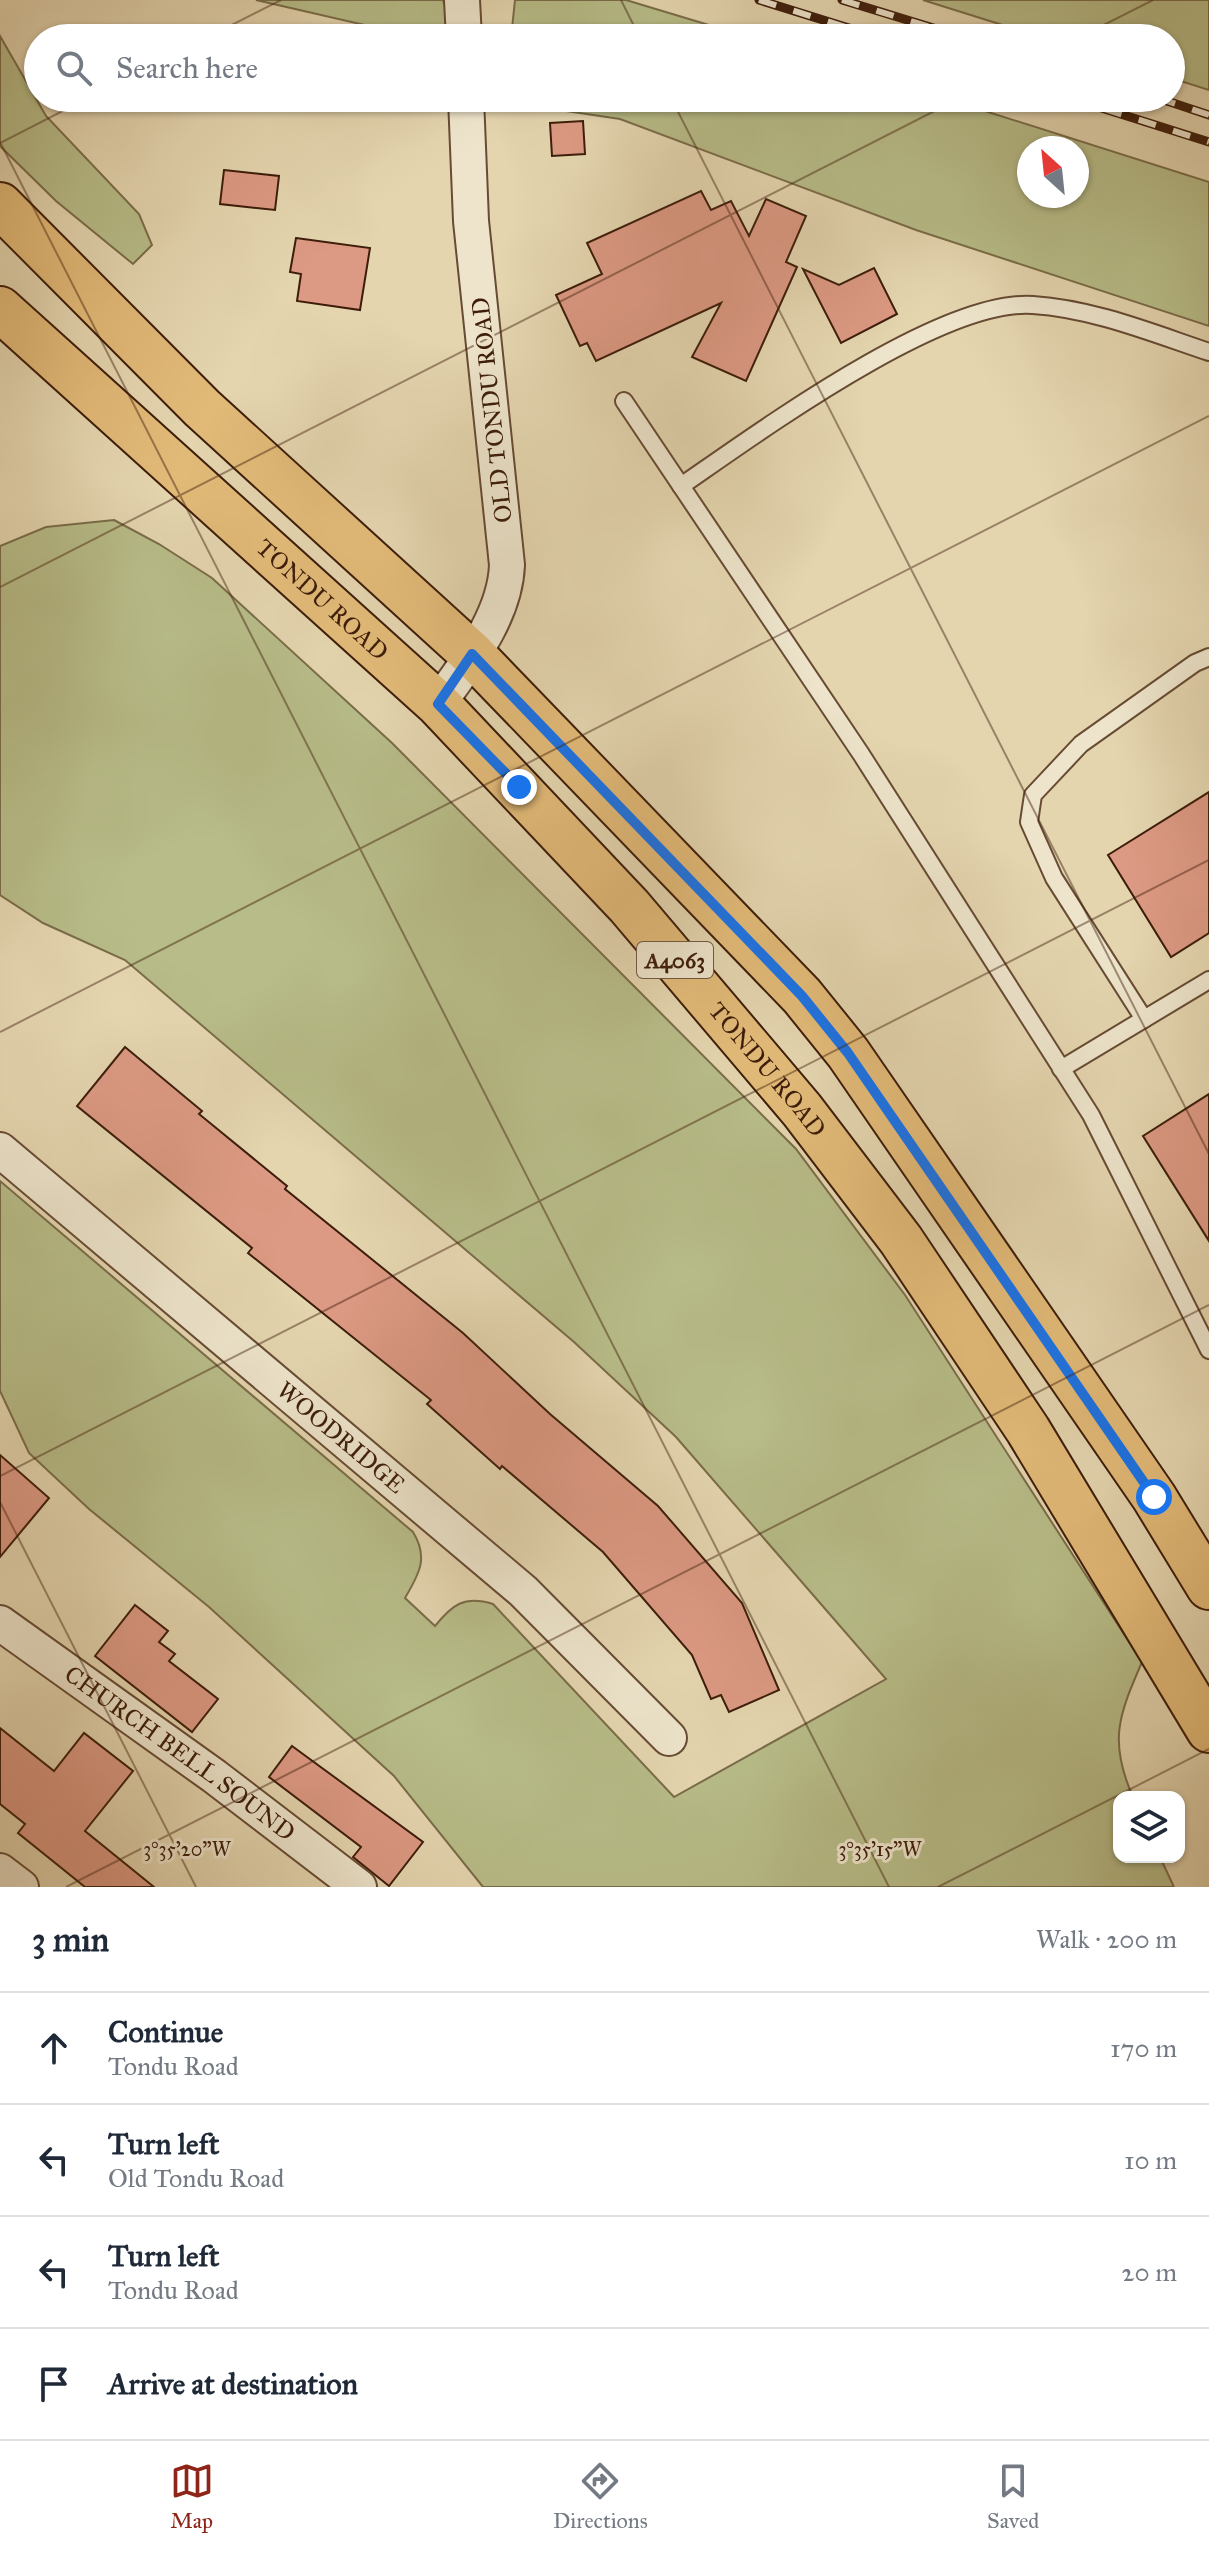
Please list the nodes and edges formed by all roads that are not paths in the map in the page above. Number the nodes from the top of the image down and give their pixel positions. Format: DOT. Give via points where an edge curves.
graph roads {
  1 [pos="462,0"];
  2 [pos="463,24"];
  3 [pos="467,112"];
  4 [pos="0,205"];
  5 [pos="0,309"];
  6 [pos="1209,352"];
  7 [pos="624,401"];
  8 [pos="681,486"];
  9 [pos="472,654"];
  10 [pos="1209,657"];
  11 [pos="438,704"];
  12 [pos="1209,980"];
  13 [pos="1144,1019"];
  14 [pos="1061,1069"];
  15 [pos="0,1150"];
  16 [pos="1208,1343"];
  17 [pos="1209,1587"];
  18 [pos="0,1623"];
  19 [pos="1209,1730"];
  20 [pos="669,1738"];
  21 [pos="0,1871"];
  22 [pos="21,1887"];
  23 [pos="359,1887"];
  1 -- 2 [label="street"];
  3 -- 9 [label="street, OLD TONDU ROAD" via="471,221 507,565 503,596"];
  4 -- 9 [label="main road, A4063" via="202,408"];
  5 -- 11 [label="main road, TONDU ROAD / A4063"];
  6 -- 8 [label="lane" via="1097,315 1031,304 988,310 903,343"];
  7 -- 8 [label="lane"];
  8 -- 14 [label="lane" via="861,754"];
  9 -- 11 [label="street, OLD TONDU ROAD"];
  9 -- 17 [label="main road, A4063" via="802,996 848,1053 1154,1497"];
  10 -- 13 [label="lane" via="1081,744 1033,795 1029,822 1054,878"];
  11 -- 19 [label="main road, TONDU ROAD / A4063" via="629,906 802,1110 901,1240 1028,1430"];
  12 -- 13 [label="lane"];
  13 -- 14 [label="lane"];
  14 -- 16 [label="lane" via="1091,1115"];
  15 -- 20 [label="street, WOODRIDGE" via="523,1591"];
  18 -- 23 [label="street, CHURCH BELL SOUND"];
  21 -- 22 [label="street"];
}
